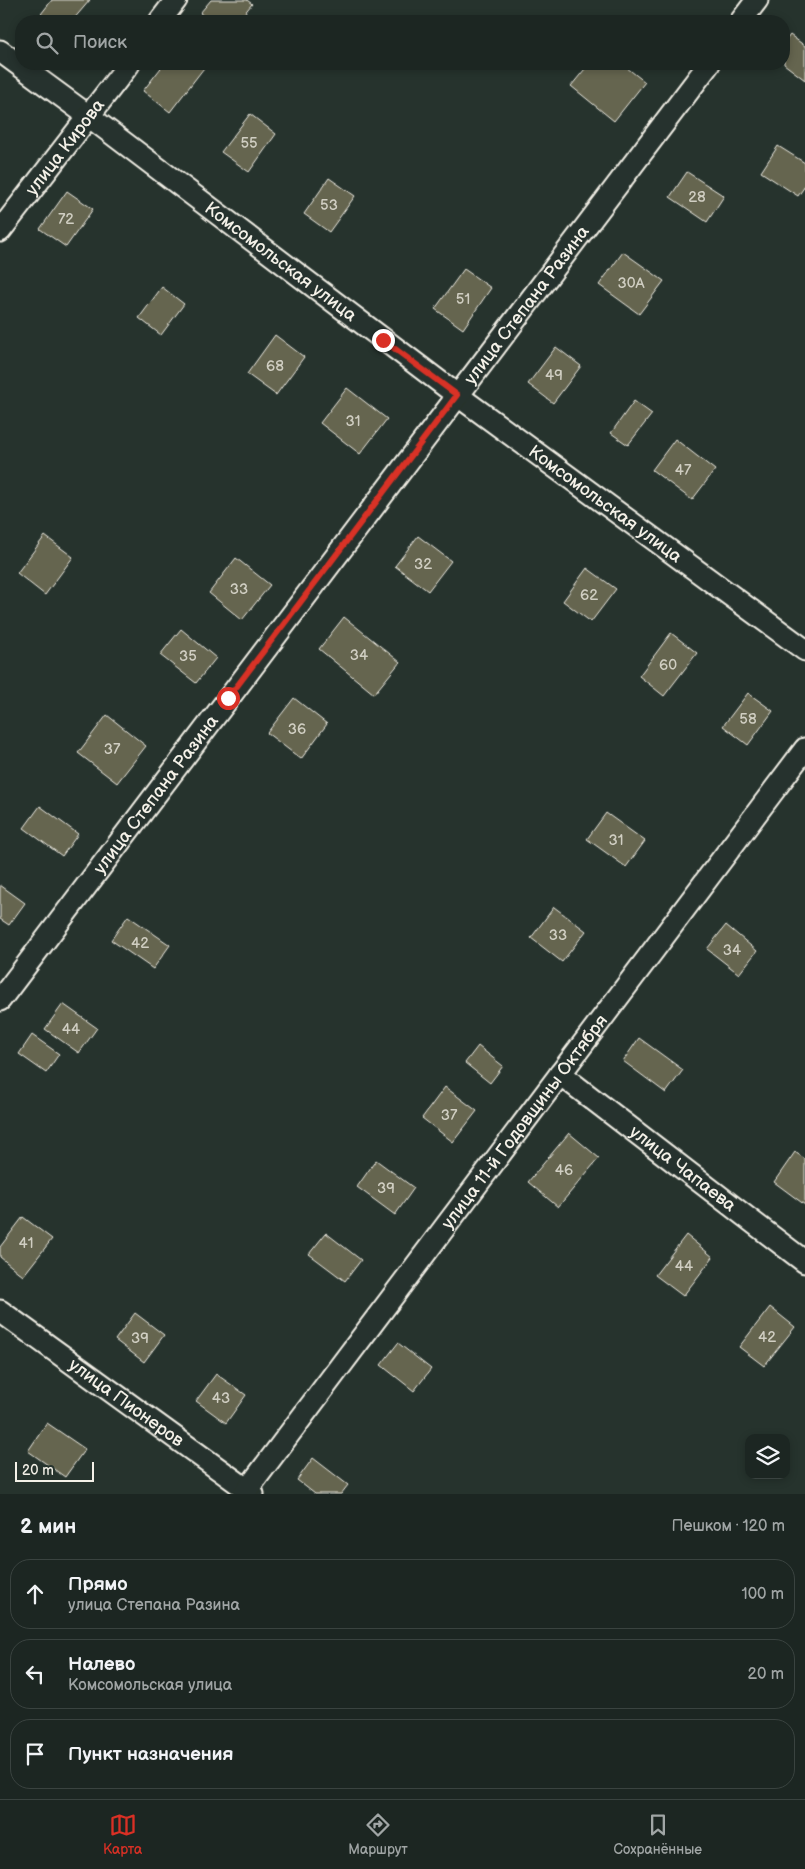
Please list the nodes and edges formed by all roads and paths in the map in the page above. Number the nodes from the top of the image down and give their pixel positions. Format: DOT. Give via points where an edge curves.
graph roads {
  1 [pos="176,0"];
  2 [pos="757,0"];
  3 [pos="165,15"];
  4 [pos="746,15"];
  5 [pos="0,51"];
  6 [pos="15,62"];
  7 [pos="26,70"];
  8 [pos="125,70"];
  9 [pos="704,70"];
  10 [pos="90,117"];
  11 [pos="0,231"];
  12 [pos="457,395"];
  13 [pos="805,650"];
  14 [pos="805,749"];
  15 [pos="0,1000"];
  16 [pos="560,1074"];
  17 [pos="805,1262"];
  18 [pos="0,1311"];
  19 [pos="248,1493"];
  1 -- 3 [label="street"];
  2 -- 4 [label="street"];
  5 -- 6 [label="street, Комсомольская улица"];
  7 -- 10 [label="street, Комсомольская улица"];
  8 -- 10 [label="street, улица Кирова"];
  9 -- 12 [label="street, улица Степана Разина"];
  10 -- 11 [label="street, улица Кирова"];
  10 -- 12 [label="street, Комсомольская улица"];
  12 -- 13 [label="street, Комсомольская улица"];
  12 -- 15 [label="street, улица Степана Разина"];
  14 -- 16 [label="street, улица 11-й Годовщины Октября"];
  16 -- 17 [label="street, улица Чапаева"];
  16 -- 19 [label="street, улица 11-й Годовщины Октября"];
  18 -- 19 [label="street, улица Пионеров"];
}
